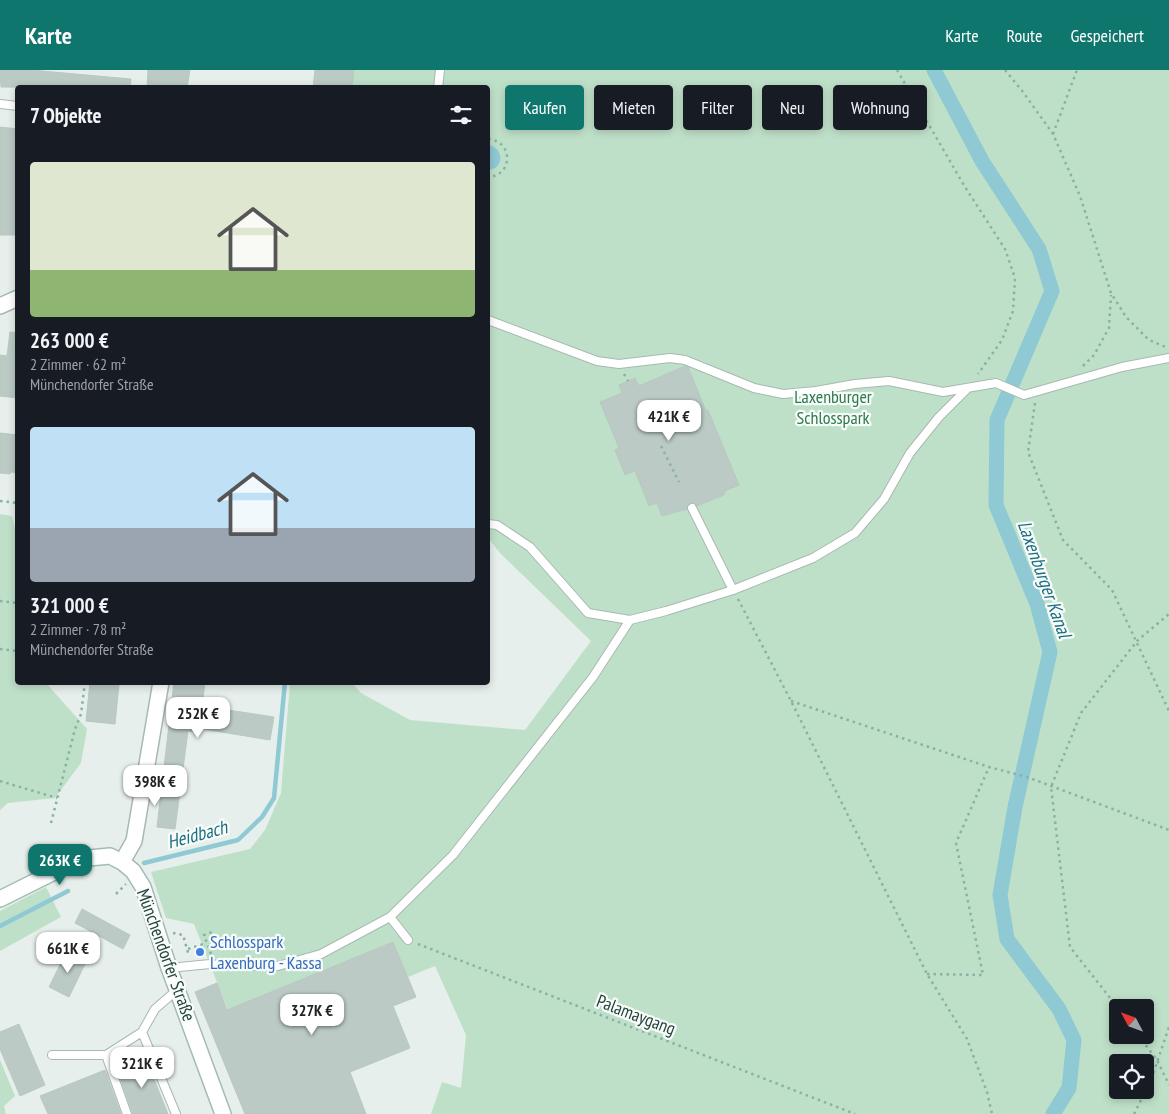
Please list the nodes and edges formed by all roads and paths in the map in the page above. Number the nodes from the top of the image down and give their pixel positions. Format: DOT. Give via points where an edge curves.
graph roads {
  1 [pos="440,70"];
  2 [pos="897,70"];
  3 [pos="1005,70"];
  4 [pos="1077,70"];
  5 [pos="438,85"];
  6 [pos="0,104"];
  7 [pos="15,106"];
  8 [pos="1053,134"];
  9 [pos="490,139"];
  10 [pos="490,176"];
  11 [pos="1112,293"];
  12 [pos="15,299"];
  13 [pos="0,306"];
  14 [pos="490,321"];
  15 [pos="1169,348"];
  16 [pos="1169,358"];
  17 [pos="1069,381"];
  18 [pos="968,388"];
  19 [pos="1036,392"];
  20 [pos="642,409"];
  21 [pos="651,427"];
  22 [pos="661,446"];
  23 [pos="679,482"];
  24 [pos="0,501"];
  25 [pos="15,504"];
  26 [pos="692,508"];
  27 [pos="490,524"];
  28 [pos="733,590"];
  29 [pos="0,601"];
  30 [pos="15,603"];
  31 [pos="1169,614"];
  32 [pos="630,620"];
  33 [pos="1137,640"];
  34 [pos="0,649"];
  35 [pos="15,651"];
  36 [pos="85,685"];
  37 [pos="160,685"];
  38 [pos="791,701"];
  39 [pos="1169,711"];
  40 [pos="989,767"];
  41 [pos="0,781"];
  42 [pos="1051,787"];
  43 [pos="58,798"];
  44 [pos="51,823"];
  45 [pos="1169,830"];
  46 [pos="122,862"];
  47 [pos="0,899"];
  48 [pos="390,917"];
  49 [pos="157,931"];
  50 [pos="212,932"];
  51 [pos="408,940"];
  52 [pos="206,943"];
  53 [pos="188,949"];
  54 [pos="192,965"];
  55 [pos="216,965"];
  56 [pos="169,968"];
  57 [pos="927,974"];
  58 [pos="177,990"];
  59 [pos="1111,999"];
  60 [pos="1169,1027"];
  61 [pos="142,1032"];
  62 [pos="1145,1044"];
  63 [pos="52,1055"];
  64 [pos="106,1055"];
  65 [pos="1157,1060"];
  66 [pos="1169,1085"];
  67 [pos="127,1114"];
  68 [pos="176,1114"];
  69 [pos="223,1114"];
  70 [pos="856,1114"];
  71 [pos="992,1114"];
  72 [pos="1134,1114"];
  1 -- 5 [label="lane"];
  2 -- 18 [label="path" via="1005,249 1016,278 1013,311 1002,340"];
  3 -- 8 [label="path"];
  4 -- 8 [label="path"];
  6 -- 7 [label="lane"];
  8 -- 11 [label="path" via="1080,196"];
  9 -- 10 [label="path" via="504,147 508,156 506,167"];
  11 -- 15 [label="path" via="1126,317 1149,340"];
  11 -- 17 [label="path" via="1109,328 1094,355"];
  12 -- 13 [label="main road"];
  14 -- 18 [label="lane" via="598,361 619,364 670,358 685,360 754,388 783,394 889,382 944,392"];
  16 -- 17 [label="lane"];
  17 -- 19 [label="lane"];
  18 -- 19 [label="lane" via="996,383 1024,395"];
  18 -- 28 [label="lane" via="910,453 884,499 855,533 812,558"];
  19 -- 33 [label="path" via="1028,452 1063,540 1112,590"];
  20 -- 21 [label="path"];
  22 -- 23 [label="path"];
  24 -- 25 [label="path"];
  26 -- 28 [label="lane"];
  27 -- 32 [label="lane" via="497,525 530,548 588,613"];
  28 -- 32 [label="lane"];
  28 -- 38 [label="path"];
  29 -- 30 [label="path"];
  31 -- 33 [label="path"];
  32 -- 48 [label="lane" via="593,677 453,855"];
  33 -- 39 [label="path"];
  33 -- 42 [label="path" via="1081,713"];
  34 -- 35 [label="path"];
  36 -- 43 [label="path" via="81,714"];
  37 -- 46 [label="main road" via="134,841"];
  38 -- 40 [label="path"];
  38 -- 57 [label="path"];
  40 -- 42 [label="path"];
  40 -- 57 [label="path" via="956,843 983,975"];
  41 -- 43 [label="path"];
  42 -- 45 [label="path"];
  42 -- 59 [label="path" via="1070,947"];
  43 -- 44 [label="path"];
  46 -- 47 [label="main road" via="110,856 89,858"];
  46 -- 49 [label="main road, Münchendorfer Straße" via="143,886"];
  48 -- 51 [label="lane"];
  48 -- 55 [label="lane" via="321,954 278,966"];
  49 -- 53 [label="path" via="183,935"];
  49 -- 56 [label="main road, Münchendorfer Straße"];
  50 -- 52 [label="path" via="204,935"];
  51 -- 70 [label="path, Palamaygang"];
  52 -- 53 [label="path"];
  52 -- 55 [label="path"];
  53 -- 54 [label="path"];
  54 -- 55 [label="lane"];
  54 -- 56 [label="lane"];
  56 -- 58 [label="main road, Münchendorfer Straße"];
  57 -- 71 [label="path" via="966,1039"];
  58 -- 61 [label="lane" via="155,1009"];
  58 -- 69 [label="main road, Münchendorfer Straße"];
  60 -- 65 [label="path"];
  61 -- 64 [label="lane"];
  61 -- 68 [label="lane"];
  62 -- 65 [label="path"];
  63 -- 64 [label="lane"];
  64 -- 67 [label="lane"];
  65 -- 66 [label="path"];
  65 -- 72 [label="path"];
}
